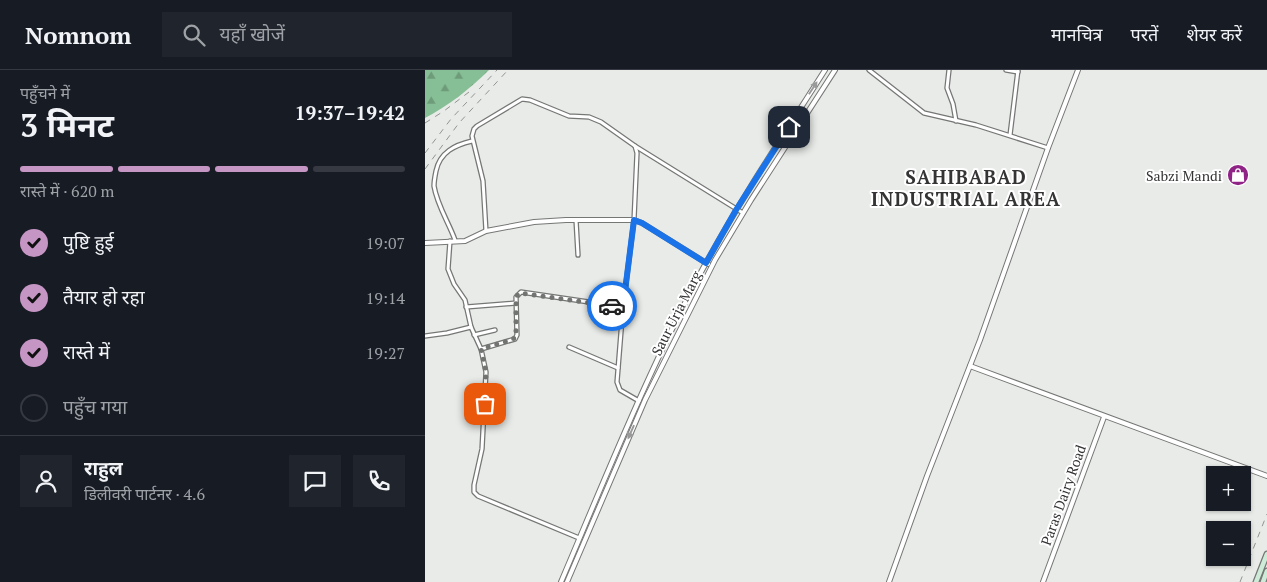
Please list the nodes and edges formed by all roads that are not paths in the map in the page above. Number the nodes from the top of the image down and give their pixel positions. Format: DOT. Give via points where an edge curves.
graph roads {
  1 [pos="825,70"];
  2 [pos="835,70"];
  3 [pos="869,70"];
  4 [pos="949,70"];
  5 [pos="1006,70"];
  6 [pos="1078,70"];
  7 [pos="1018,71"];
  8 [pos="956,121"];
  9 [pos="1010,135"];
  10 [pos="472,141"];
  11 [pos="635,146"];
  12 [pos="1048,148"];
  13 [pos="736,210"];
  14 [pos="743,213"];
  15 [pos="576,220"];
  16 [pos="634,220"];
  17 [pos="486,231"];
  18 [pos="453,240"];
  19 [pos="425,243"];
  20 [pos="578,255"];
  21 [pos="706,263"];
  22 [pos="711,267"];
  23 [pos="516,303"];
  24 [pos="466,307"];
  25 [pos="623,307"];
  26 [pos="471,327"];
  27 [pos="495,330"];
  28 [pos="474,335"];
  29 [pos="425,336"];
  30 [pos="569,347"];
  31 [pos="481,349"];
  32 [pos="970,366"];
  33 [pos="618,368"];
  34 [pos="639,401"];
  35 [pos="1104,417"];
  36 [pos="1267,476"];
  37 [pos="579,538"];
  38 [pos="1267,554"];
  39 [pos="1266,575"];
  40 [pos="561,582"];
  41 [pos="567,582"];
  42 [pos="889,582"];
  43 [pos="1043,582"];
  44 [pos="1256,582"];
  45 [pos="1263,582"];
  13 -- 1 [label="street, Saur Urja Marg, one-way"];
  2 -- 14 [label="street, Saur Urja Marg"];
  3 -- 8 [label="street" via="919,111"];
  4 -- 8 [label="street" via="947,88"];
  5 -- 7 [label="street"];
  6 -- 12 [label="street"];
  7 -- 9 [label="street"];
  8 -- 9 [label="street"];
  9 -- 12 [label="street"];
  10 -- 11 [label="street" via="472,132 477,126 526,99 569,116 595,119"];
  10 -- 17 [label="street" via="483,181"];
  10 -- 18 [label="street" via="443,154 437,165 435,188"];
  11 -- 13 [label="street"];
  11 -- 16 [label="street"];
  12 -- 32 [label="street"];
  13 -- 14 [label="street"];
  13 -- 21 [label="street, Saur Urja Marg"];
  14 -- 22 [label="street, Saur Urja Marg"];
  15 -- 16 [label="street"];
  15 -- 17 [label="street" via="534,222"];
  15 -- 20 [label="street"];
  16 -- 21 [label="street"];
  16 -- 25 [label="street"];
  17 -- 18 [label="street" via="465,241"];
  18 -- 19 [label="street"];
  18 -- 24 [label="street" via="449,269"];
  21 -- 22 [label="street"];
  21 -- 34 [label="street, Saur Urja Marg"];
  22 -- 41 [label="street, Saur Urja Marg, one-way" via="643,404"];
  23 -- 24 [label="street"];
  23 -- 25 [label="street" via="521,292"];
  23 -- 31 [label="street" via="515,339"];
  24 -- 26 [label="street"];
  25 -- 33 [label="street"];
  26 -- 28 [label="street"];
  26 -- 29 [label="street"];
  27 -- 28 [label="street"];
  28 -- 31 [label="street"];
  30 -- 33 [label="street"];
  31 -- 37 [label="street" via="486,389 482,449 474,492"];
  32 -- 35 [label="street"];
  32 -- 42 [label="street"];
  33 -- 34 [label="street" via="620,390"];
  34 -- 37 [label="street, Saur Urja Marg"];
  35 -- 36 [label="street"];
  35 -- 43 [label="street, Paras Dairy Road"];
  37 -- 40 [label="street, Saur Urja Marg"];
  38 -- 44 [label="main road"];
  39 -- 45 [label="main road"];
}
